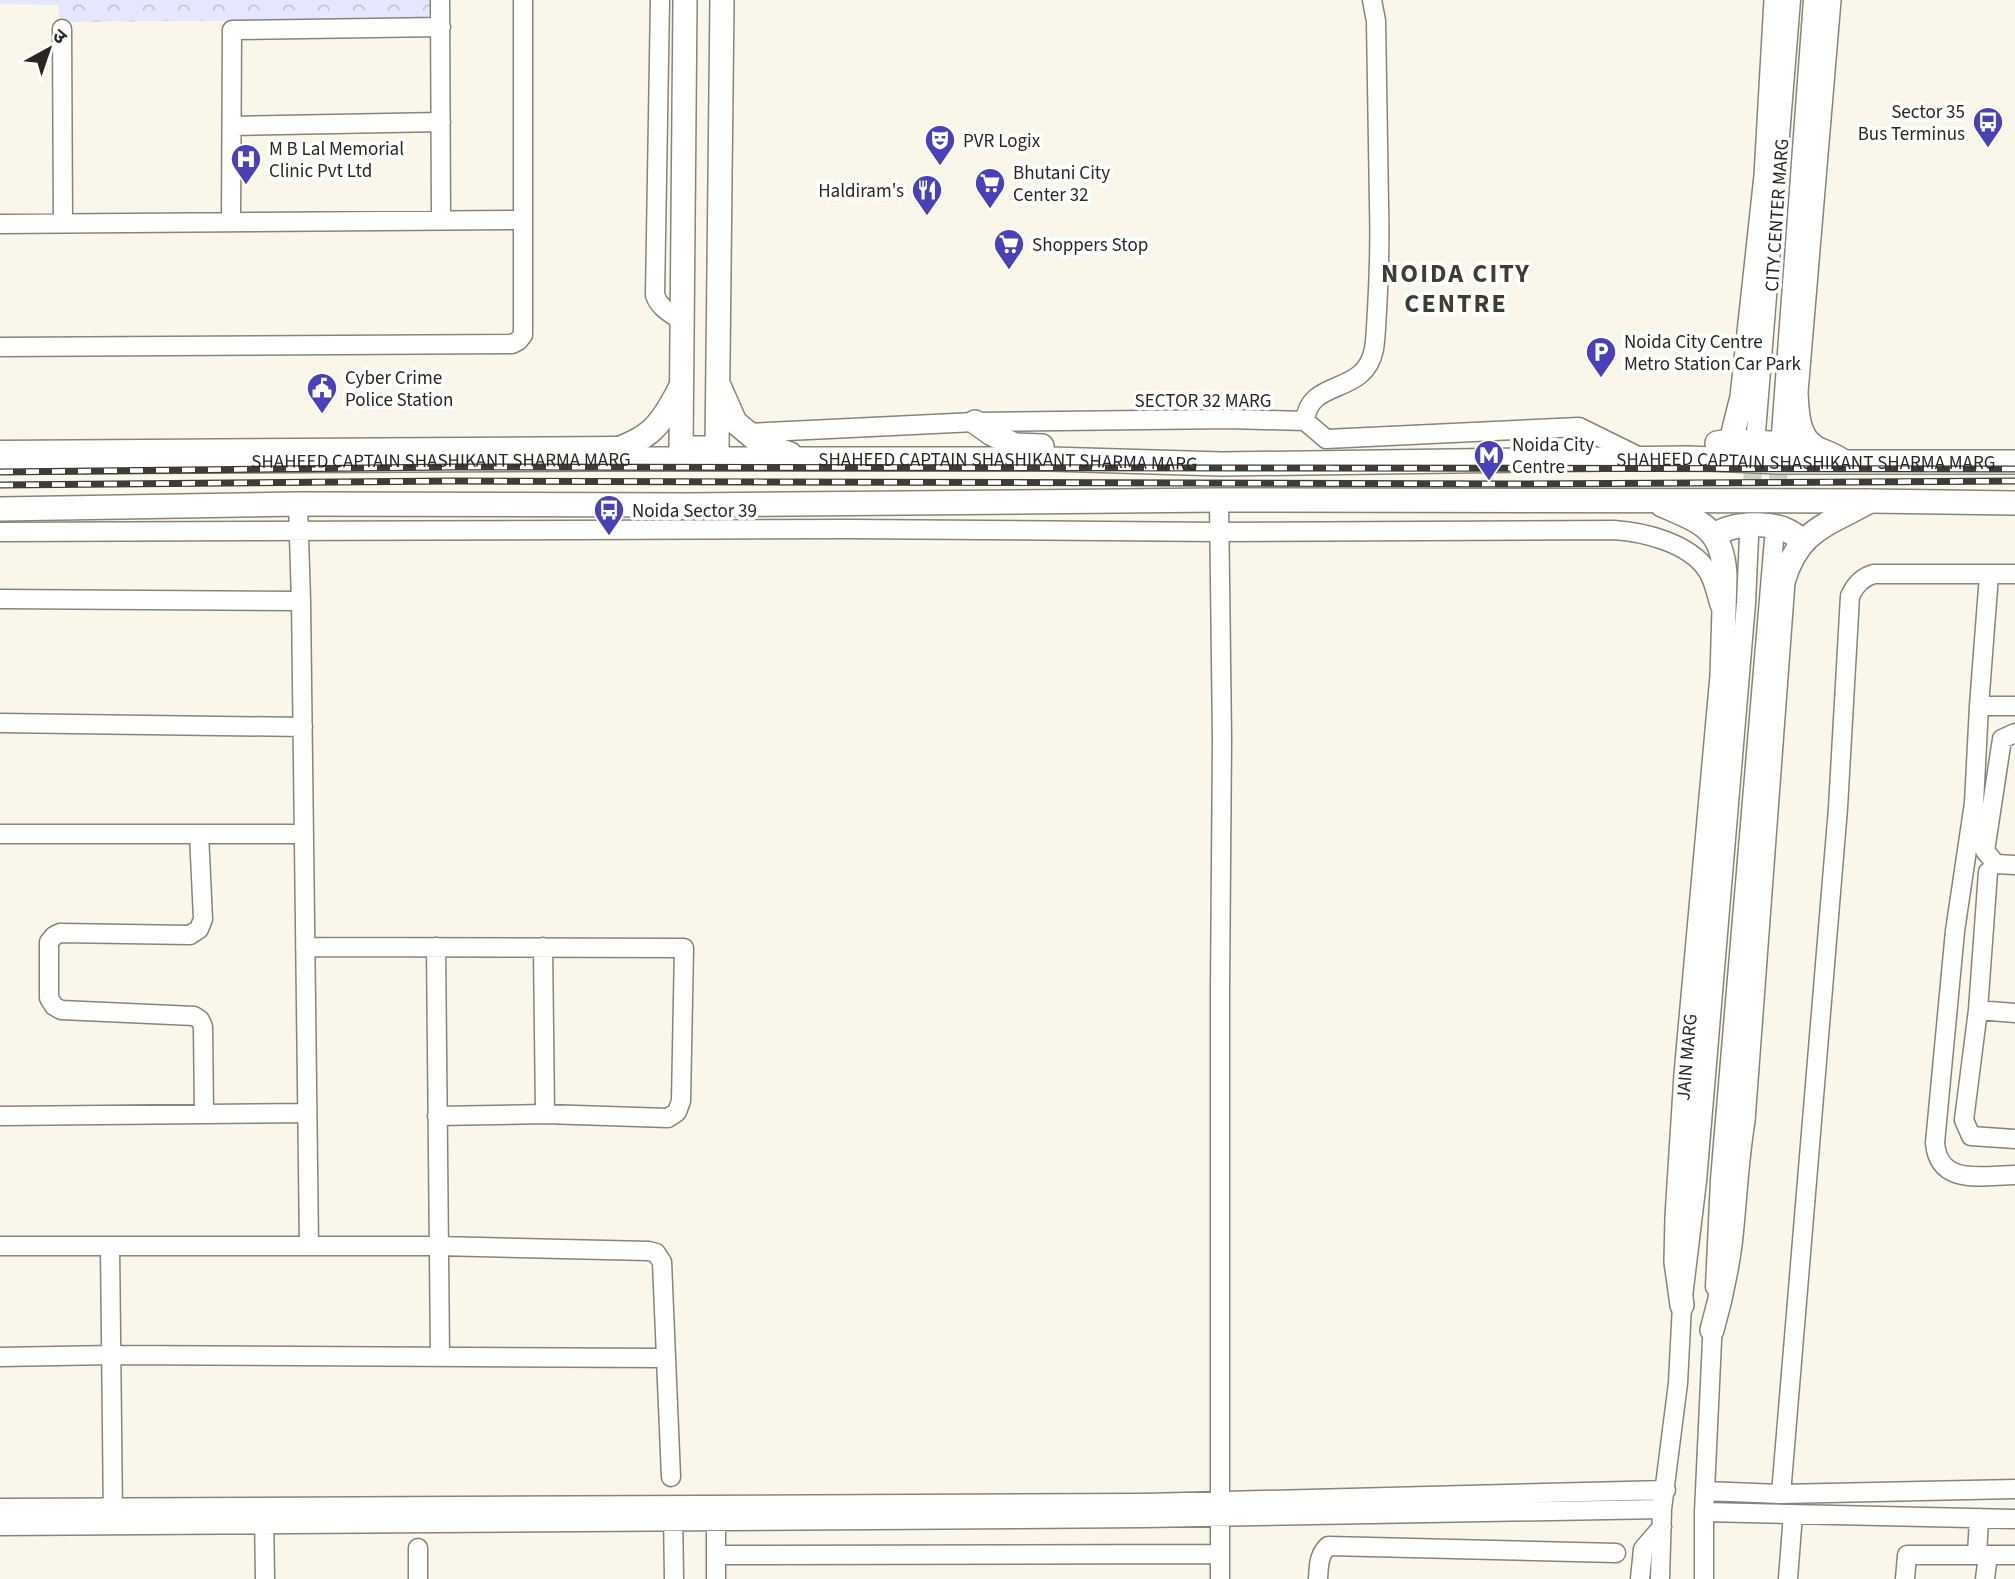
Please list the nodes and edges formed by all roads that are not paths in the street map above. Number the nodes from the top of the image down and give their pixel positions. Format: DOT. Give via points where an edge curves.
graph roads {
  1 [pos="440,0"];
  2 [pos="523,0"];
  3 [pos="660,0"];
  4 [pos="685,0"];
  5 [pos="722,0"];
  6 [pos="1372,0"];
  7 [pos="1776,0"];
  8 [pos="1791,0"];
  9 [pos="1813,0"];
  10 [pos="1829,0"];
  11 [pos="440,27"];
  12 [pos="62,29"];
  13 [pos="441,122"];
  14 [pos="232,126"];
  15 [pos="441,220"];
  16 [pos="522,220"];
  17 [pos="231,222"];
  18 [pos="63,223"];
  19 [pos="0,224"];
  20 [pos="683,322"];
  21 [pos="0,347"];
  22 [pos="683,382"];
  23 [pos="717,382"];
  24 [pos="1305,421"];
  25 [pos="975,422"];
  26 [pos="1756,432"];
  27 [pos="748,433"];
  28 [pos="1781,434"];
  29 [pos="1731,441"];
  30 [pos="629,445"];
  31 [pos="1812,445"];
  32 [pos="0,450"];
  33 [pos="591,458"];
  34 [pos="1688,458"];
  35 [pos="815,459"];
  36 [pos="1645,459"];
  37 [pos="1133,460"];
  38 [pos="0,462"];
  39 [pos="1844,462"];
  40 [pos="2015,462"];
  41 [pos="1219,500"];
  42 [pos="1652,501"];
  43 [pos="1870,501"];
  44 [pos="2015,503"];
  45 [pos="298,504"];
  46 [pos="0,509"];
  47 [pos="0,532"];
  48 [pos="298,532"];
  49 [pos="1220,533"];
  50 [pos="1714,536"];
  51 [pos="1748,537"];
  52 [pos="1774,540"];
  53 [pos="1803,541"];
  54 [pos="2015,574"];
  55 [pos="1989,575"];
  56 [pos="0,598"];
  57 [pos="301,601"];
  58 [pos="1724,615"];
  59 [pos="1979,706"];
  60 [pos="2015,706"];
  61 [pos="0,723"];
  62 [pos="303,727"];
  63 [pos="2015,733"];
  64 [pos="0,834"];
  65 [pos="199,834"];
  66 [pos="304,834"];
  67 [pos="2015,865"];
  68 [pos="1964,869"];
  69 [pos="1988,872"];
  70 [pos="2015,876"];
  71 [pos="305,947"];
  72 [pos="436,947"];
  73 [pos="542,947"];
  74 [pos="1978,1010"];
  75 [pos="2015,1013"];
  76 [pos="307,1113"];
  77 [pos="204,1114"];
  78 [pos="545,1114"];
  79 [pos="0,1116"];
  80 [pos="438,1116"];
  81 [pos="2015,1139"];
  82 [pos="2015,1175"];
  83 [pos="309,1245"];
  84 [pos="0,1246"];
  85 [pos="110,1246"];
  86 [pos="438,1246"];
  87 [pos="1682,1305"];
  88 [pos="1712,1330"];
  89 [pos="112,1355"];
  90 [pos="440,1356"];
  91 [pos="0,1357"];
  92 [pos="665,1358"];
  93 [pos="671,1477"];
  94 [pos="2015,1489"];
  95 [pos="1666,1490"];
  96 [pos="1706,1491"];
  97 [pos="1781,1494"];
  98 [pos="0,1508"];
  99 [pos="1220,1509"];
  100 [pos="1704,1512"];
  101 [pos="673,1513"];
  102 [pos="716,1513"];
  103 [pos="1793,1514"];
  104 [pos="264,1515"];
  105 [pos="113,1517"];
  106 [pos="1662,1518"];
  107 [pos="1979,1518"];
  108 [pos="2015,1519"];
  109 [pos="0,1526"];
  110 [pos="418,1548"];
  111 [pos="1616,1553"];
  112 [pos="1220,1554"];
  113 [pos="716,1555"];
  114 [pos="1983,1555"];
  115 [pos="2015,1555"];
  116 [pos="265,1579"];
  117 [pos="418,1579"];
  118 [pos="674,1579"];
  119 [pos="716,1579"];
  120 [pos="1220,1579"];
  121 [pos="1318,1579"];
  122 [pos="1640,1579"];
  123 [pos="1660,1579"];
  124 [pos="1704,1579"];
  125 [pos="1788,1579"];
  126 [pos="1905,1579"];
  127 [pos="1985,1579"];
  1 -- 11 [label="street"];
  2 -- 16 [label="street"];
  3 -- 20 [label="street" via="655,295 662,307"];
  4 -- 20 [label="main road"];
  5 -- 23 [label="main road"];
  6 -- 24 [label="street" via="1380,257 1374,349 1358,378 1313,399"];
  7 -- 29 [label="main road" via="1766,176 1742,397"];
  8 -- 26 [label="street, CITY CENTER MARG"];
  9 -- 28 [label="street, CITY CENTER MARG"];
  10 -- 31 [label="main road" via="1796,392 1798,419"];
  11 -- 13 [label="street"];
  11 -- 14 [label="street" via="232,30"];
  12 -- 18 [label="street"];
  13 -- 14 [label="street"];
  13 -- 15 [label="street"];
  14 -- 17 [label="street"];
  15 -- 16 [label="street"];
  15 -- 17 [label="street"];
  16 -- 21 [label="street" via="523,335 512,344"];
  17 -- 18 [label="street"];
  18 -- 19 [label="street"];
  20 -- 22 [label="main road"];
  22 -- 23 [label="main road" via="681,448 717,448"];
  22 -- 30 [label="main road" via="652,433"];
  23 -- 27 [label="main road" via="736,422"];
  24 -- 25 [label="street, SECTOR 32 MARG"];
  24 -- 36 [label="street" via="1326,439 1579,427"];
  25 -- 27 [label="street, SECTOR 32 MARG"];
  25 -- 37 [label="main road" via="1015,445 1100,449"];
  27 -- 35 [label="main road" via="760,443"];
  29 -- 31 [label="main road"];
  29 -- 34 [label="main road" via="1705,447"];
  30 -- 32 [label="street"];
  30 -- 33 [label="main road"];
  31 -- 39 [label="main road"];
  33 -- 35 [label="main road, SHAHEED CAPTAIN SHASHIKANT SHARMA MARG"];
  33 -- 38 [label="main road, SHAHEED CAPTAIN SHASHIKANT SHARMA MARG"];
  34 -- 36 [label="main road, SHAHEED CAPTAIN SHASHIKANT SHARMA MARG"];
  34 -- 39 [label="main road, SHAHEED CAPTAIN SHASHIKANT SHARMA MARG"];
  35 -- 37 [label="main road, SHAHEED CAPTAIN SHASHIKANT SHARMA MARG"];
  36 -- 37 [label="main road, SHAHEED CAPTAIN SHASHIKANT SHARMA MARG" via="1222,464"];
  39 -- 40 [label="main road, SHAHEED CAPTAIN SHASHIKANT SHARMA MARG"];
  41 -- 42 [label="main road, SHAHEED CAPTAIN SHASHIKANT SHARMA MARG"];
  41 -- 45 [label="main road, SHAHEED CAPTAIN SHASHIKANT SHARMA MARG"];
  41 -- 49 [label="street"];
  42 -- 43 [label="main road, SHAHEED CAPTAIN SHASHIKANT SHARMA MARG"];
  42 -- 50 [label="main road" via="1702,522"];
  43 -- 44 [label="main road, SHAHEED CAPTAIN SHASHIKANT SHARMA MARG"];
  43 -- 53 [label="main road"];
  45 -- 46 [label="main road, SHAHEED CAPTAIN SHASHIKANT SHARMA MARG"];
  45 -- 48 [label="street"];
  47 -- 48 [label="street"];
  48 -- 49 [label="street" via="850,529"];
  48 -- 57 [label="street"];
  49 -- 58 [label="street" via="1635,532 1657,537 1697,559 1713,580"];
  49 -- 99 [label="street"];
  50 -- 53 [label="main road" via="1725,528 1754,525 1779,527"];
  50 -- 58 [label="main road" via="1724,562"];
  51 -- 87 [label="street, JAIN MARG" via="1697,1181"];
  52 -- 88 [label="street" via="1720,1180"];
  53 -- 88 [label="main road" via="1783,582 1743,1121 1724,1287"];
  54 -- 55 [label="street"];
  55 -- 59 [label="street"];
  55 -- 97 [label="street" via="1866,576 1850,596 1838,808"];
  56 -- 57 [label="street"];
  57 -- 62 [label="street"];
  58 -- 87 [label="main road" via="1723,676 1677,1217 1676,1262"];
  59 -- 60 [label="street"];
  59 -- 68 [label="street" via="1974,803"];
  61 -- 62 [label="street"];
  62 -- 66 [label="street"];
  63 -- 67 [label="street" via="2003,740 1985,851 1996,864"];
  64 -- 65 [label="street"];
  65 -- 66 [label="street"];
  65 -- 77 [label="street" via="203,919 199,929 190,935 60,933 49,942 49,998 61,1010 194,1016 200,1020"];
  66 -- 71 [label="street"];
  68 -- 69 [label="street"];
  68 -- 82 [label="street" via="1936,1153 1945,1169 1964,1176"];
  69 -- 70 [label="street"];
  69 -- 74 [label="street"];
  71 -- 72 [label="street"];
  71 -- 76 [label="street"];
  72 -- 73 [label="street"];
  72 -- 80 [label="street"];
  73 -- 78 [label="street"];
  73 -- 78 [label="street" via="684,948 681,1101 677,1112 668,1118"];
  74 -- 75 [label="street"];
  74 -- 81 [label="street" via="1964,1120 1971,1136"];
  76 -- 77 [label="street"];
  76 -- 83 [label="street"];
  77 -- 79 [label="street"];
  78 -- 80 [label="street"];
  80 -- 86 [label="street"];
  83 -- 85 [label="street"];
  83 -- 86 [label="street"];
  84 -- 85 [label="street"];
  85 -- 89 [label="street"];
  86 -- 90 [label="street"];
  86 -- 92 [label="street" via="656,1254 662,1262"];
  87 -- 95 [label="street, JAIN MARG"];
  88 -- 96 [label="street"];
  89 -- 90 [label="street"];
  89 -- 91 [label="street"];
  89 -- 105 [label="street"];
  90 -- 92 [label="street"];
  92 -- 93 [label="street"];
  94 -- 97 [label="street"];
  95 -- 99 [label="street"];
  95 -- 106 [label="street, JAIN MARG"];
  96 -- 97 [label="street"];
  96 -- 100 [label="street"];
  98 -- 105 [label="street"];
  99 -- 102 [label="street"];
  99 -- 106 [label="street"];
  99 -- 112 [label="street"];
  100 -- 103 [label="street"];
  100 -- 124 [label="street"];
  101 -- 102 [label="street"];
  101 -- 104 [label="street"];
  101 -- 118 [label="street"];
  102 -- 113 [label="street"];
  103 -- 107 [label="street"];
  103 -- 125 [label="street"];
  104 -- 105 [label="street"];
  104 -- 116 [label="street"];
  105 -- 109 [label="street"];
  106 -- 122 [label="street" via="1643,1549"];
  106 -- 123 [label="street, JAIN MARG"];
  107 -- 108 [label="street"];
  107 -- 114 [label="street"];
  110 -- 117 [label="street"];
  111 -- 121 [label="street" via="1328,1546 1321,1552"];
  112 -- 113 [label="street"];
  112 -- 120 [label="street"];
  113 -- 119 [label="street"];
  114 -- 115 [label="street"];
  114 -- 126 [label="street" via="1908,1555"];
  114 -- 127 [label="street"];
}
